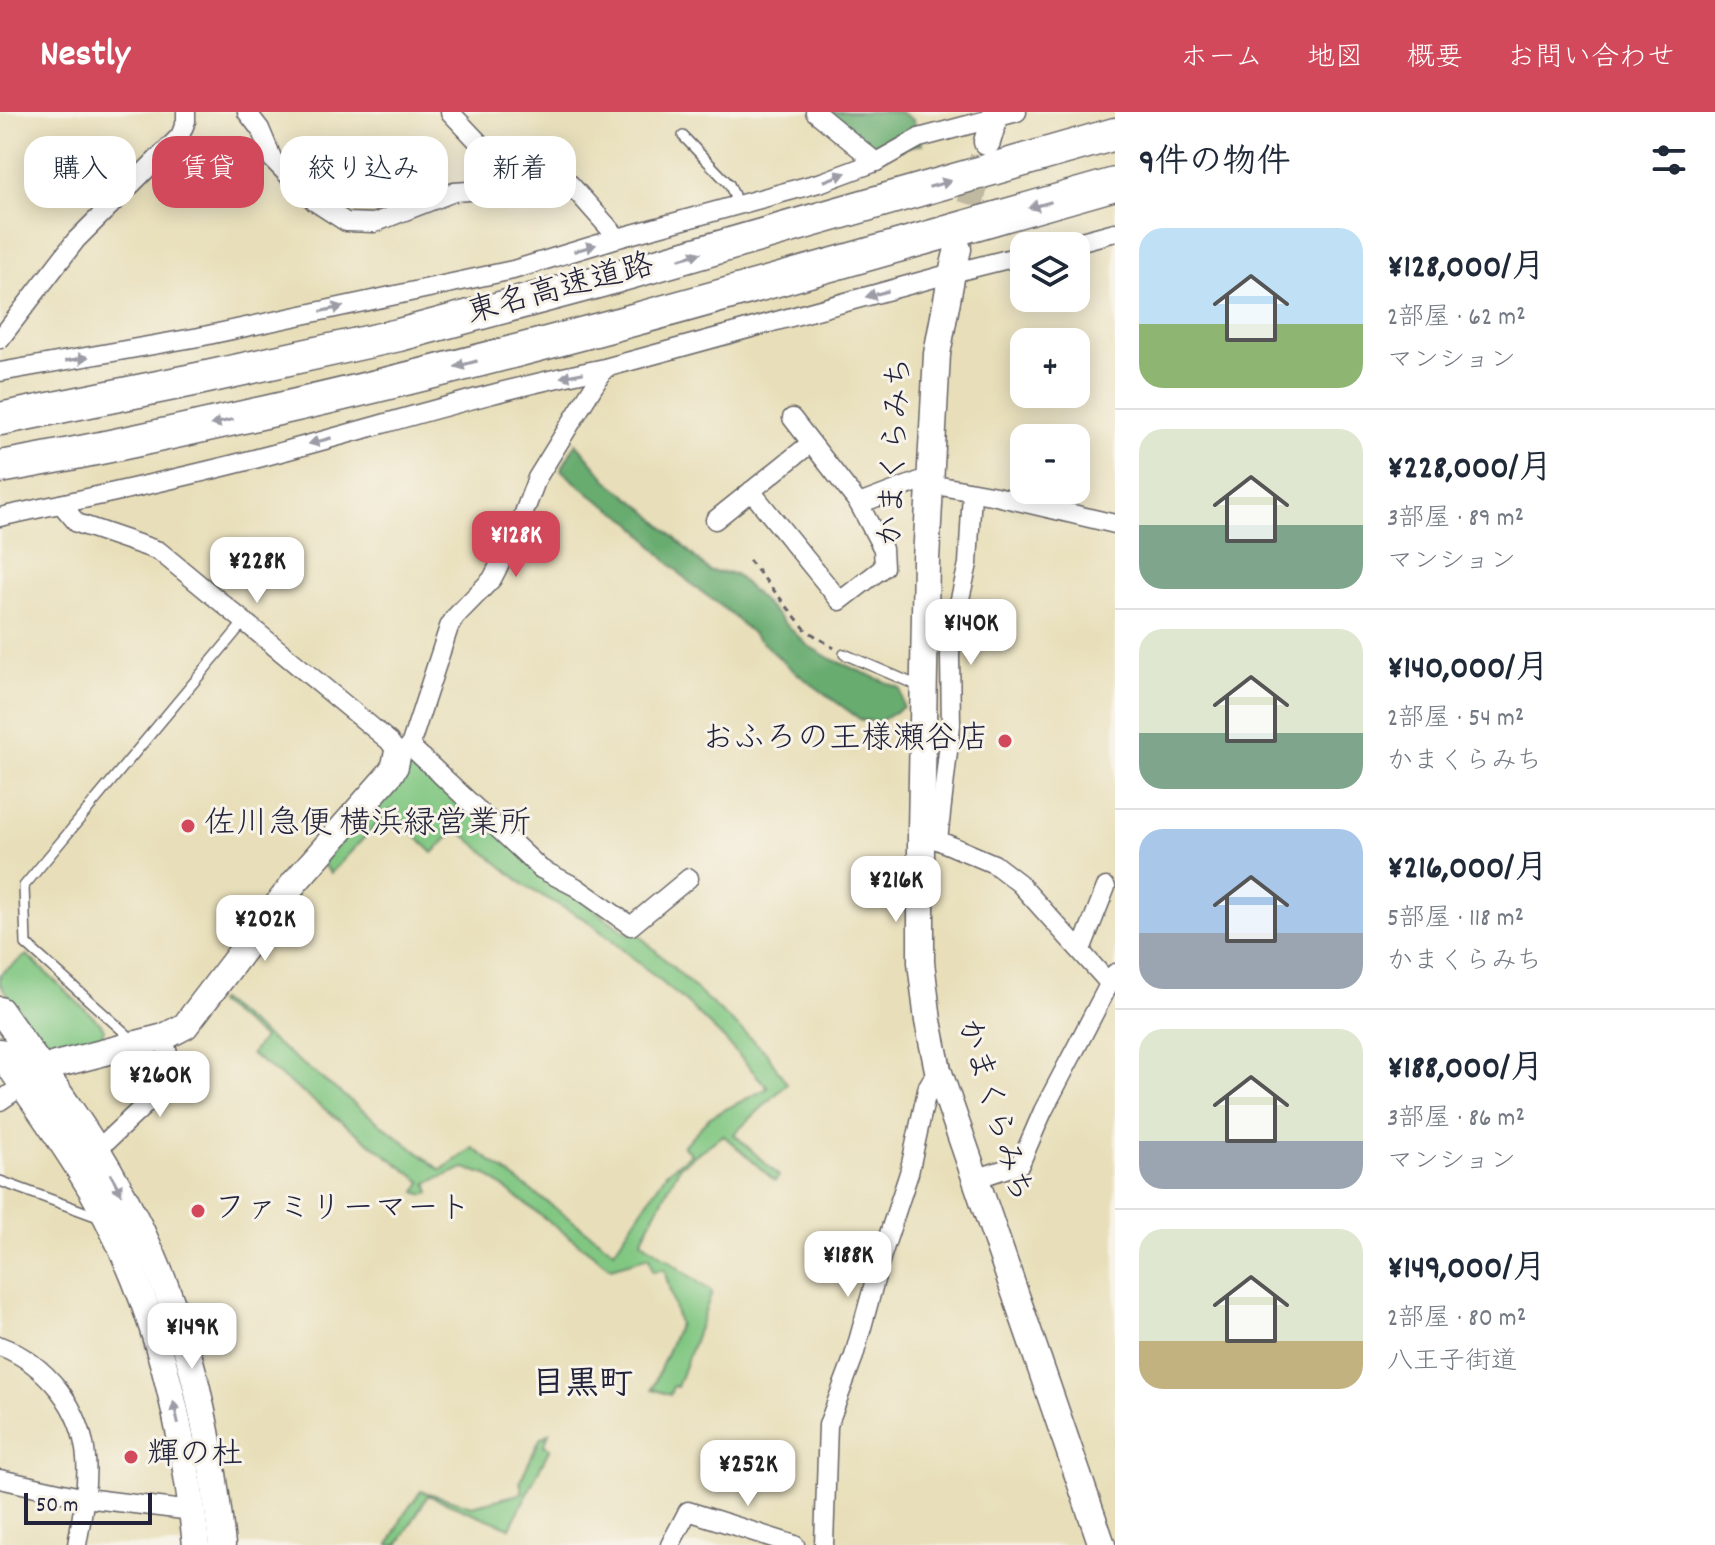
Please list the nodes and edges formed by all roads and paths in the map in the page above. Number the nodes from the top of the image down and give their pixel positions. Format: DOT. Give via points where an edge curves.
graph roads {
  1 [pos="186,112"];
  2 [pos="247,112"];
  3 [pos="450,112"];
  4 [pos="815,112"];
  5 [pos="999,121"];
  6 [pos="1115,134"];
  7 [pos="473,136"];
  8 [pos="683,136"];
  9 [pos="876,162"];
  10 [pos="1115,184"];
  11 [pos="464,191"];
  12 [pos="576,191"];
  13 [pos="734,206"];
  14 [pos="1115,232"];
  15 [pos="618,238"];
  16 [pos="1090,239"];
  17 [pos="1010,256"];
  18 [pos="955,261"];
  19 [pos="0,339"];
  20 [pos="605,368"];
  21 [pos="0,372"];
  22 [pos="792,418"];
  23 [pos="0,419"];
  24 [pos="811,443"];
  25 [pos="0,467"];
  26 [pos="930,480"];
  27 [pos="751,491"];
  28 [pos="972,492"];
  29 [pos="61,504"];
  30 [pos="859,504"];
  31 [pos="0,517"];
  32 [pos="715,520"];
  33 [pos="1115,524"];
  34 [pos="749,560"];
  35 [pos="244,622"];
  36 [pos="844,654"];
  37 [pos="924,689"];
  38 [pos="404,751"];
  39 [pos="929,837"];
  40 [pos="689,878"];
  41 [pos="1106,887"];
  42 [pos="1081,950"];
  43 [pos="1112,978"];
  44 [pos="0,1010"];
  45 [pos="164,1037"];
  46 [pos="137,1044"];
  47 [pos="0,1052"];
  48 [pos="938,1070"];
  49 [pos="33,1078"];
  50 [pos="0,1101"];
  51 [pos="86,1157"];
  52 [pos="975,1179"];
  53 [pos="0,1181"];
  54 [pos="108,1220"];
  55 [pos="0,1346"];
  56 [pos="0,1479"];
  57 [pos="85,1498"];
  58 [pos="192,1511"];
  59 [pos="77,1545"];
  60 [pos="196,1545"];
  61 [pos="222,1545"];
  62 [pos="670,1545"];
  63 [pos="795,1545"];
  64 [pos="824,1545"];
  65 [pos="1102,1545"];
  1 -- 19 [label="street" via="180,136 76,240"];
  2 -- 11 [label="street" via="273,160 315,202 346,222 374,223"];
  3 -- 7 [label="street"];
  4 -- 9 [label="street"];
  5 -- 9 [label="street" via="919,138"];
  23 -- 6 [label="highway, 東名高速道路, one-way" via="399,335"];
  8 -- 13 [label="lane" via="729,184"];
  13 -- 9 [label="street, one-way"];
  10 -- 25 [label="highway, 東名高速道路, one-way" via="407,380"];
  12 -- 15 [label="street"];
  13 -- 15 [label="street"];
  14 -- 16 [label="street"];
  21 -- 15 [label="street, one-way" via="405,294 513,270"];
  17 -- 18 [label="street"];
  18 -- 20 [label="street, one-way"];
  18 -- 26 [label="street, かまくらみち" via="937,354"];
  20 -- 29 [label="street, one-way"];
  20 -- 38 [label="street" via="537,478 492,579 449,627"];
  22 -- 24 [label="street"];
  24 -- 27 [label="street"];
  24 -- 30 [label="street"];
  26 -- 28 [label="street"];
  26 -- 30 [label="street"];
  26 -- 37 [label="street, かまくらみち"];
  27 -- 30 [label="street" via="840,601 884,567 883,549"];
  27 -- 32 [label="street"];
  28 -- 33 [label="street"];
  28 -- 39 [label="street" via="968,564 951,638 951,725"];
  29 -- 31 [label="street"];
  29 -- 35 [label="street" via="77,523 159,551"];
  34 -- 36 [label="path" via="806,630"];
  35 -- 38 [label="street"];
  35 -- 46 [label="lane" via="24,886 26,944"];
  36 -- 37 [label="lane"];
  37 -- 39 [label="street, かまくらみち"];
  38 -- 40 [label="street" via="541,869 631,926"];
  38 -- 45 [label="street" via="185,1026"];
  39 -- 42 [label="street" via="1007,873"];
  39 -- 48 [label="street, かまくらみち" via="921,962"];
  41 -- 42 [label="street"];
  42 -- 43 [label="street"];
  43 -- 52 [label="street" via="1020,1164"];
  44 -- 49 [label="street"];
  45 -- 46 [label="street"];
  45 -- 51 [label="street" via="168,1067 146,1104"];
  46 -- 49 [label="street" via="55,1065"];
  47 -- 49 [label="street"];
  48 -- 52 [label="street, かまくらみち"];
  48 -- 64 [label="street" via="928,1086 909,1173 828,1425"];
  49 -- 50 [label="street"];
  49 -- 51 [label="street"];
  51 -- 54 [label="street"];
  51 -- 61 [label="street, one-way" via="111,1173 181,1330 204,1421"];
  52 -- 65 [label="street, かまくらみち"];
  53 -- 54 [label="lane"];
  58 -- 54 [label="street, one-way" via="179,1426 158,1343"];
  55 -- 57 [label="street" via="30,1360 69,1404 85,1446"];
  56 -- 57 [label="street"];
  57 -- 58 [label="street"];
  57 -- 59 [label="street"];
  58 -- 60 [label="street"];
  62 -- 63 [label="street" via="688,1511"];
}
